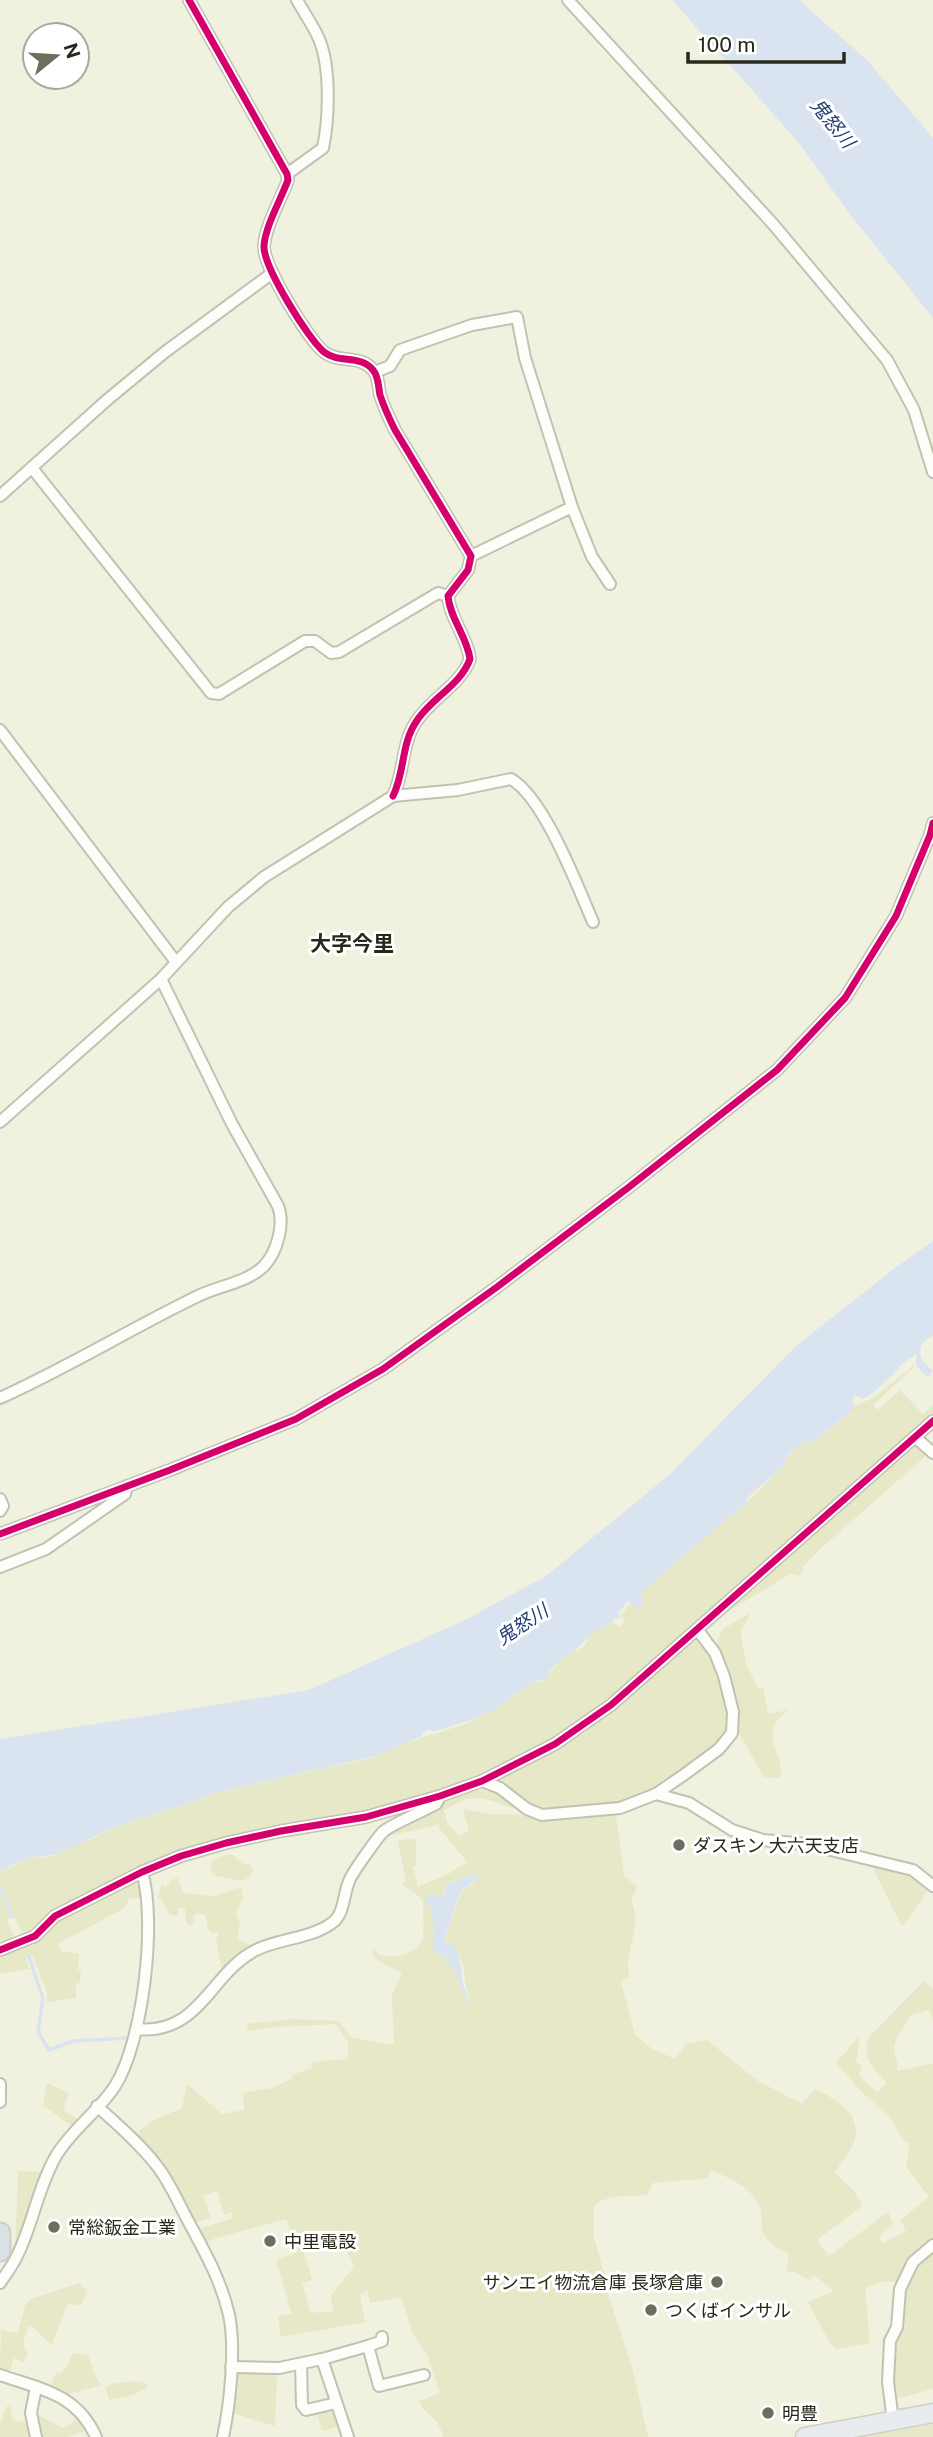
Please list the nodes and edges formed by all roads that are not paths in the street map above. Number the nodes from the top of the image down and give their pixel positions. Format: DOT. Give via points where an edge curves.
graph roads {
  1 [pos="189,0"];
  2 [pos="297,0"];
  3 [pos="568,0"];
  4 [pos="287,174"];
  5 [pos="271,274"];
  6 [pos="375,372"];
  7 [pos="32,468"];
  8 [pos="933,472"];
  9 [pos="0,496"];
  10 [pos="572,507"];
  11 [pos="471,556"];
  12 [pos="610,584"];
  13 [pos="448,596"];
  14 [pos="0,730"];
  15 [pos="393,796"];
  16 [pos="933,823"];
  17 [pos="593,922"];
  18 [pos="176,962"];
  19 [pos="160,979"];
  20 [pos="0,1122"];
  21 [pos="0,1398"];
  22 [pos="933,1421"];
  23 [pos="915,1437"];
  24 [pos="933,1453"];
  25 [pos="127,1486"];
  26 [pos="0,1499"];
  27 [pos="0,1511"];
  28 [pos="0,1534"];
  29 [pos="0,1567"];
  30 [pos="697,1629"];
  31 [pos="482,1781"];
  32 [pos="656,1794"];
  33 [pos="439,1797"];
  34 [pos="142,1872"];
  35 [pos="933,1886"];
  36 [pos="0,1950"];
  37 [pos="136,2029"];
  38 [pos="0,2084"];
  39 [pos="0,2102"];
  40 [pos="97,2106"];
  41 [pos="0,2232"];
  42 [pos="933,2245"];
  43 [pos="0,2251"];
  44 [pos="0,2283"];
  45 [pos="382,2337"];
  46 [pos="368,2346"];
  47 [pos="322,2359"];
  48 [pos="301,2364"];
  49 [pos="231,2367"];
  50 [pos="0,2375"];
  51 [pos="424,2375"];
  52 [pos="36,2387"];
  53 [pos="336,2403"];
  54 [pos="933,2413"];
  55 [pos="893,2421"];
  56 [pos="36,2437"];
  57 [pos="96,2437"];
  58 [pos="223,2437"];
  59 [pos="348,2437"];
  60 [pos="805,2437"];
  1 -- 4 [label="street"];
  2 -- 4 [label="street" via="321,46 327,100 323,148"];
  3 -- 8 [label="street" via="773,224 880,351 914,410"];
  4 -- 5 [label="street" via="265,240"];
  5 -- 6 [label="street" via="323,351 340,359 361,360"];
  5 -- 7 [label="street" via="165,352"];
  6 -- 10 [label="street" via="390,366 400,350 472,325 517,317 525,358"];
  6 -- 11 [label="street" via="395,430"];
  7 -- 9 [label="street"];
  7 -- 13 [label="street" via="211,693 219,694 305,641 339,652 438,593"];
  10 -- 11 [label="street"];
  10 -- 12 [label="street" via="592,557"];
  11 -- 13 [label="street" via="468,570"];
  13 -- 15 [label="street" via="470,659 463,673 415,722"];
  14 -- 18 [label="street"];
  15 -- 17 [label="street" via="511,779 521,785 561,850"];
  15 -- 18 [label="street" via="264,877"];
  16 -- 25 [label="street" via="896,916 845,998 765,1079 629,1187 383,1369 296,1419"];
  18 -- 19 [label="street"];
  19 -- 20 [label="street"];
  19 -- 21 [label="street" via="278,1206 281,1214 275,1248 256,1272 166,1311"];
  22 -- 23 [label="street"];
  23 -- 24 [label="street"];
  23 -- 30 [label="street"];
  25 -- 28 [label="street"];
  25 -- 29 [label="street" via="125,1494 46,1549"];
  26 -- 27 [label="street"];
  30 -- 31 [label="street" via="586,1724"];
  30 -- 32 [label="street" via="715,1653 724,1676 733,1712 732,1733 719,1749"];
  31 -- 32 [label="street" via="542,1815 620,1808"];
  31 -- 33 [label="street"];
  32 -- 35 [label="street" via="689,1803 732,1830 913,1870"];
  33 -- 34 [label="street" via="366,1817 226,1843"];
  33 -- 37 [label="street" via="436,1804 382,1832 351,1877 333,1923 257,1949 178,2023"];
  34 -- 36 [label="street" via="55,1916 35,1936"];
  34 -- 37 [label="street" via="147,1888 147,1943"];
  37 -- 40 [label="street" via="114,2087"];
  38 -- 39 [label="street"];
  40 -- 44 [label="street" via="57,2154 18,2255"];
  40 -- 49 [label="street" via="159,2168 211,2261 229,2317"];
  41 -- 43 [label="highway"];
  42 -- 55 [label="street" via="913,2262 900,2289 897,2327 890,2341 888,2382"];
  45 -- 46 [label="street" via="383,2341"];
  46 -- 47 [label="street"];
  46 -- 51 [label="street" via="379,2386"];
  47 -- 48 [label="street"];
  47 -- 53 [label="street"];
  48 -- 49 [label="street"];
  48 -- 53 [label="street" via="306,2410"];
  49 -- 58 [label="street"];
  50 -- 52 [label="street"];
  52 -- 56 [label="street" via="31,2413"];
  52 -- 57 [label="street" via="80,2410"];
  53 -- 59 [label="street"];
  54 -- 55 [label="main road"];
  55 -- 60 [label="main road"];
}
